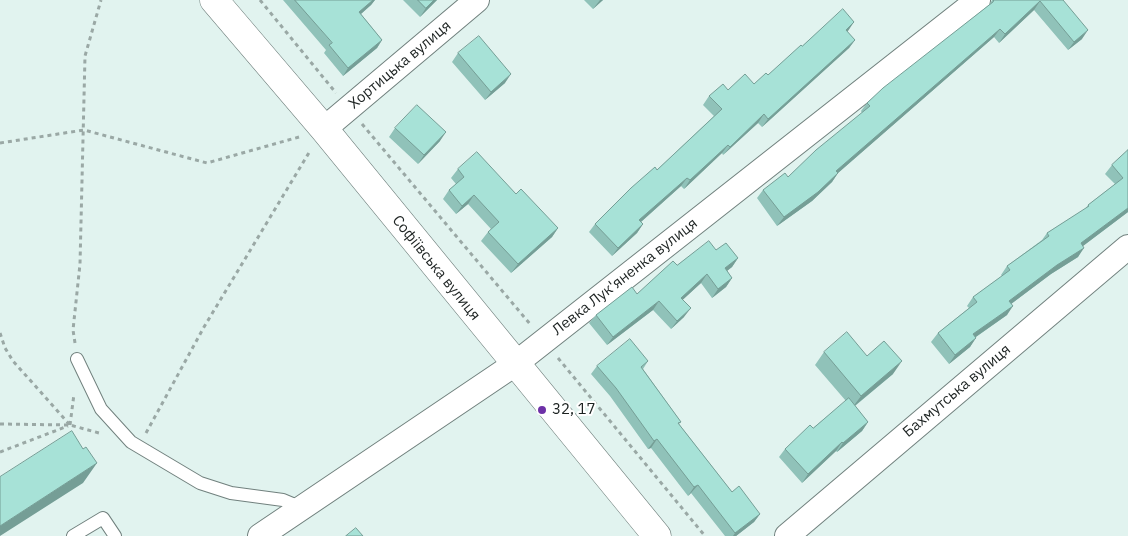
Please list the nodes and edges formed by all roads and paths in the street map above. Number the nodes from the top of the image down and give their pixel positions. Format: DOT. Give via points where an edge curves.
graph roads {
  1 [pos="101,0"];
  2 [pos="214,0"];
  3 [pos="260,0"];
  4 [pos="477,0"];
  5 [pos="978,0"];
  6 [pos="349,108"];
  7 [pos="324,129"];
  8 [pos="84,130"];
  9 [pos="0,143"];
  10 [pos="1128,247"];
  11 [pos="0,333"];
  12 [pos="544,341"];
  13 [pos="77,359"];
  14 [pos="515,364"];
  15 [pos="0,424"];
  16 [pos="70,425"];
  17 [pos="135,444"];
  18 [pos="0,452"];
  19 [pos="302,508"];
  20 [pos="73,536"];
  21 [pos="115,536"];
  22 [pos="260,536"];
  23 [pos="657,536"];
  24 [pos="705,536"];
  25 [pos="787,536"];
  1 -- 8 [label="path" via="85,56"];
  2 -- 7 [label="street, Софіївська вулиця"];
  3 -- 6 [label="path"];
  4 -- 6 [label="street, Хортицька вулиця"];
  5 -- 12 [label="street, Левка Лук'яненка вулиця"];
  6 -- 7 [label="street, Хортицька вулиця"];
  6 -- 12 [label="path"];
  7 -- 8 [label="path" via="207,163"];
  7 -- 14 [label="street, Софіївська вулиця"];
  7 -- 17 [label="path"];
  8 -- 9 [label="path"];
  8 -- 13 [label="path" via="80,264 74,330"];
  10 -- 25 [label="street, Бахмутська вулиця"];
  11 -- 16 [label="path" via="13,361"];
  12 -- 14 [label="street, Левка Лук'яненка вулиця"];
  12 -- 24 [label="path"];
  13 -- 16 [label="path"];
  13 -- 17 [label="lane" via="101,410"];
  14 -- 19 [label="street, Левка Лук'яненка вулиця"];
  14 -- 23 [label="street, Софіївська вулиця"];
  15 -- 16 [label="path"];
  16 -- 17 [label="path"];
  16 -- 18 [label="path"];
  17 -- 19 [label="lane" via="200,483 231,493 283,500"];
  19 -- 22 [label="street, Левка Лук'яненка вулиця"];
  20 -- 21 [label="lane" via="103,518"];
}
